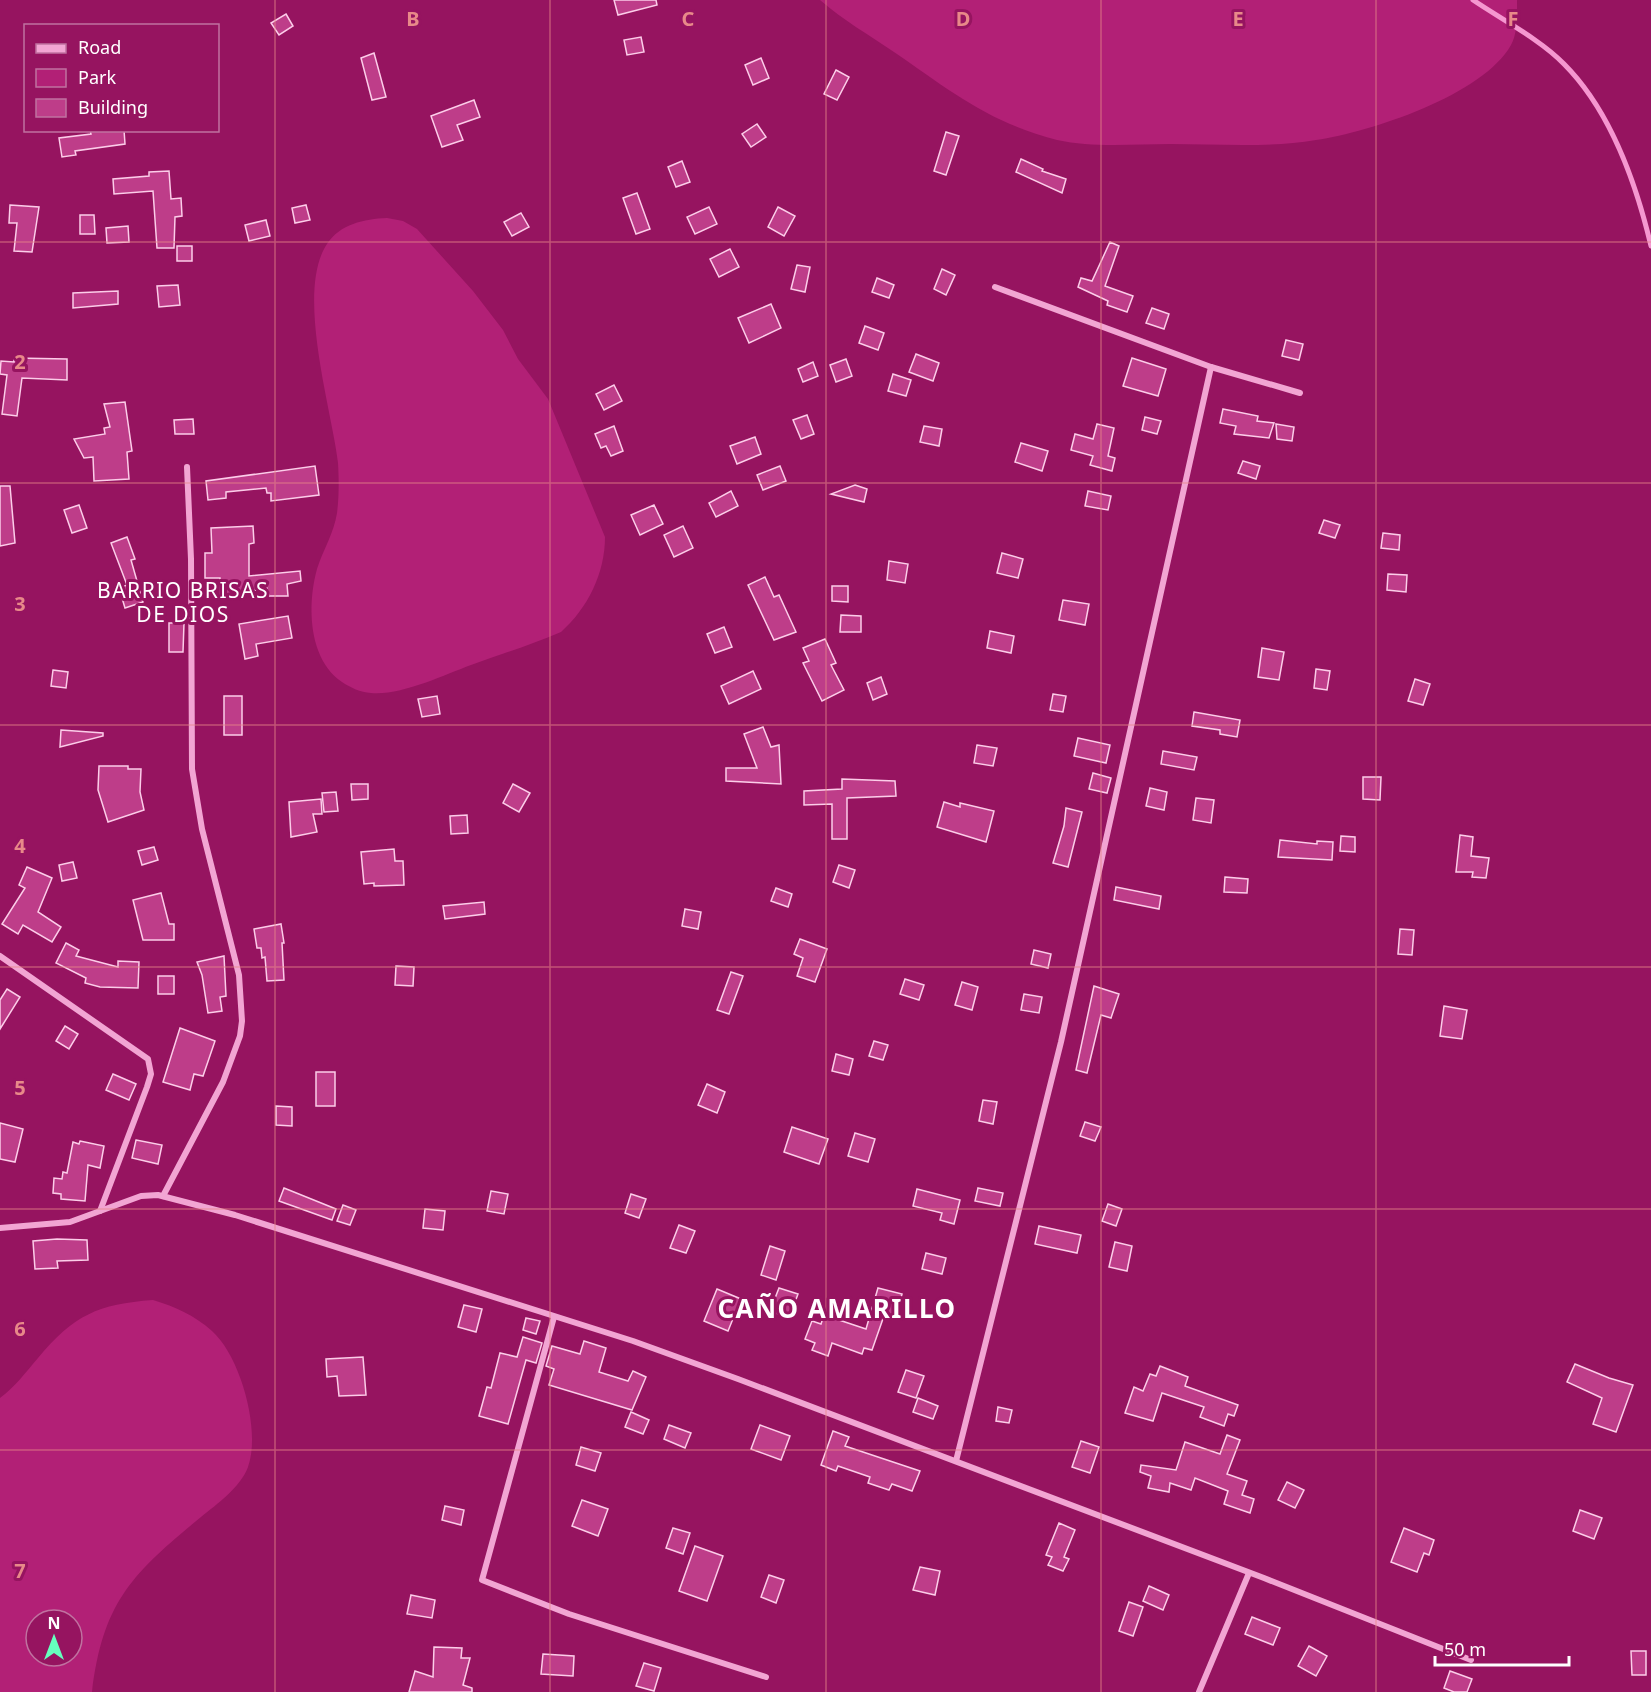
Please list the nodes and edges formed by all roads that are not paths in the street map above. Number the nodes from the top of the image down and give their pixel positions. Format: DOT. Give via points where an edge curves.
graph roads {
  1 [pos="995,287"];
  2 [pos="1211,367"];
  3 [pos="1300,393"];
  4 [pos="187,467"];
  5 [pos="0,956"];
  6 [pos="163,1196"];
  7 [pos="100,1212"];
  8 [pos="0,1228"];
  9 [pos="554,1317"];
  10 [pos="956,1461"];
  11 [pos="1249,1573"];
  12 [pos="1471,1660"];
  13 [pos="766,1677"];
  14 [pos="1199,1692"];
  1 -- 2 [label="street"];
  2 -- 3 [label="street"];
  2 -- 10 [label="street" via="1061,1042"];
  4 -- 6 [label="street" via="192,769 202,829 239,975 242,1021 223,1082"];
  5 -- 7 [label="street" via="148,1059 151,1074 147,1087"];
  6 -- 7 [label="street" via="141,1196"];
  6 -- 9 [label="street" via="235,1215"];
  7 -- 8 [label="street" via="70,1222"];
  9 -- 10 [label="street" via="633,1341"];
  9 -- 13 [label="street" via="482,1580 569,1614"];
  10 -- 11 [label="street"];
  11 -- 12 [label="street"];
  11 -- 14 [label="street"];
}
